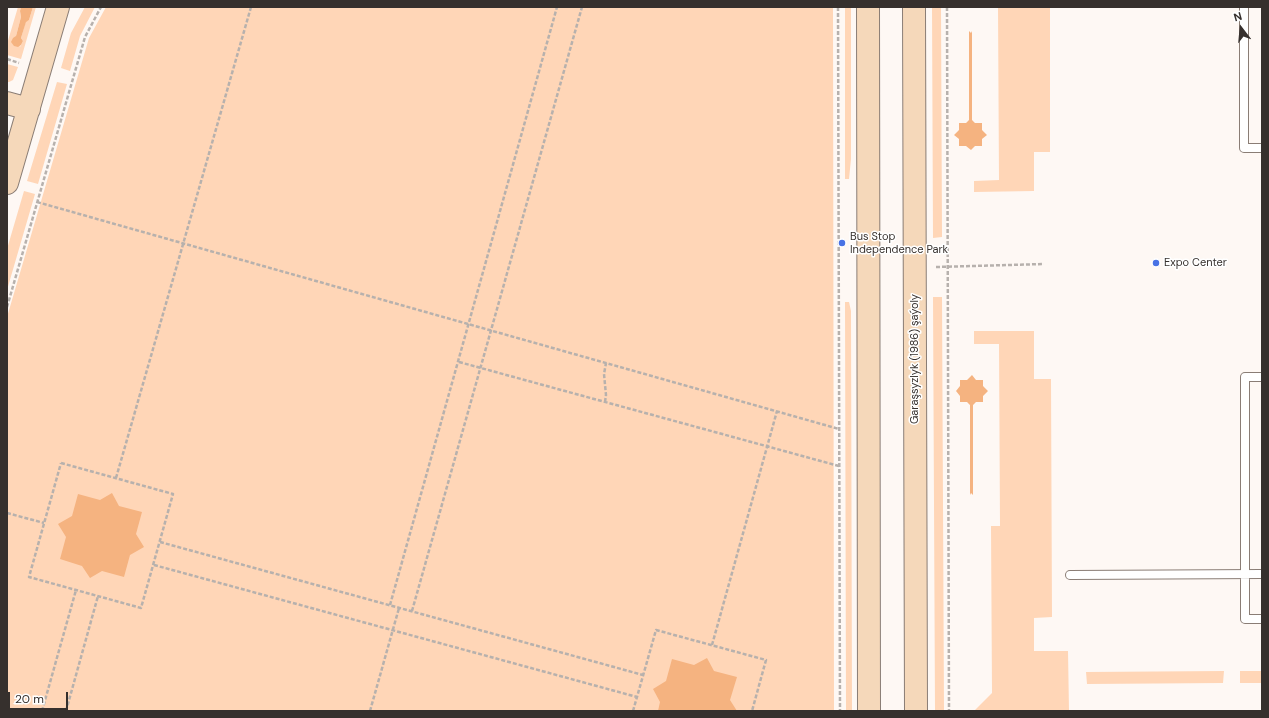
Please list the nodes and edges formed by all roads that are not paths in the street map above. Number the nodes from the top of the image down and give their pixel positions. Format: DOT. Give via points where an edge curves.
graph roads {
  1 [pos="58,7"];
  2 [pos="868,7"];
  3 [pos="914,7"];
  4 [pos="1244,7"];
  5 [pos="7,103"];
  6 [pos="29,109"];
  7 [pos="1262,148"];
  8 [pos="7,184"];
  9 [pos="1262,377"];
  10 [pos="1245,574"];
  11 [pos="1262,574"];
  12 [pos="1070,575"];
  13 [pos="1262,619"];
  14 [pos="869,711"];
  15 [pos="916,711"];
  1 -- 6 [label="main road"];
  2 -- 14 [label="main road"];
  3 -- 15 [label="main road, Garaşsyzlyk (1986) şaýoly"];
  4 -- 7 [label="lane" via="1244,148"];
  5 -- 6 [label="main road"];
  6 -- 8 [label="main road"];
  9 -- 10 [label="lane" via="1245,377"];
  10 -- 11 [label="lane"];
  10 -- 12 [label="lane"];
  10 -- 13 [label="lane" via="1245,619"];
}
